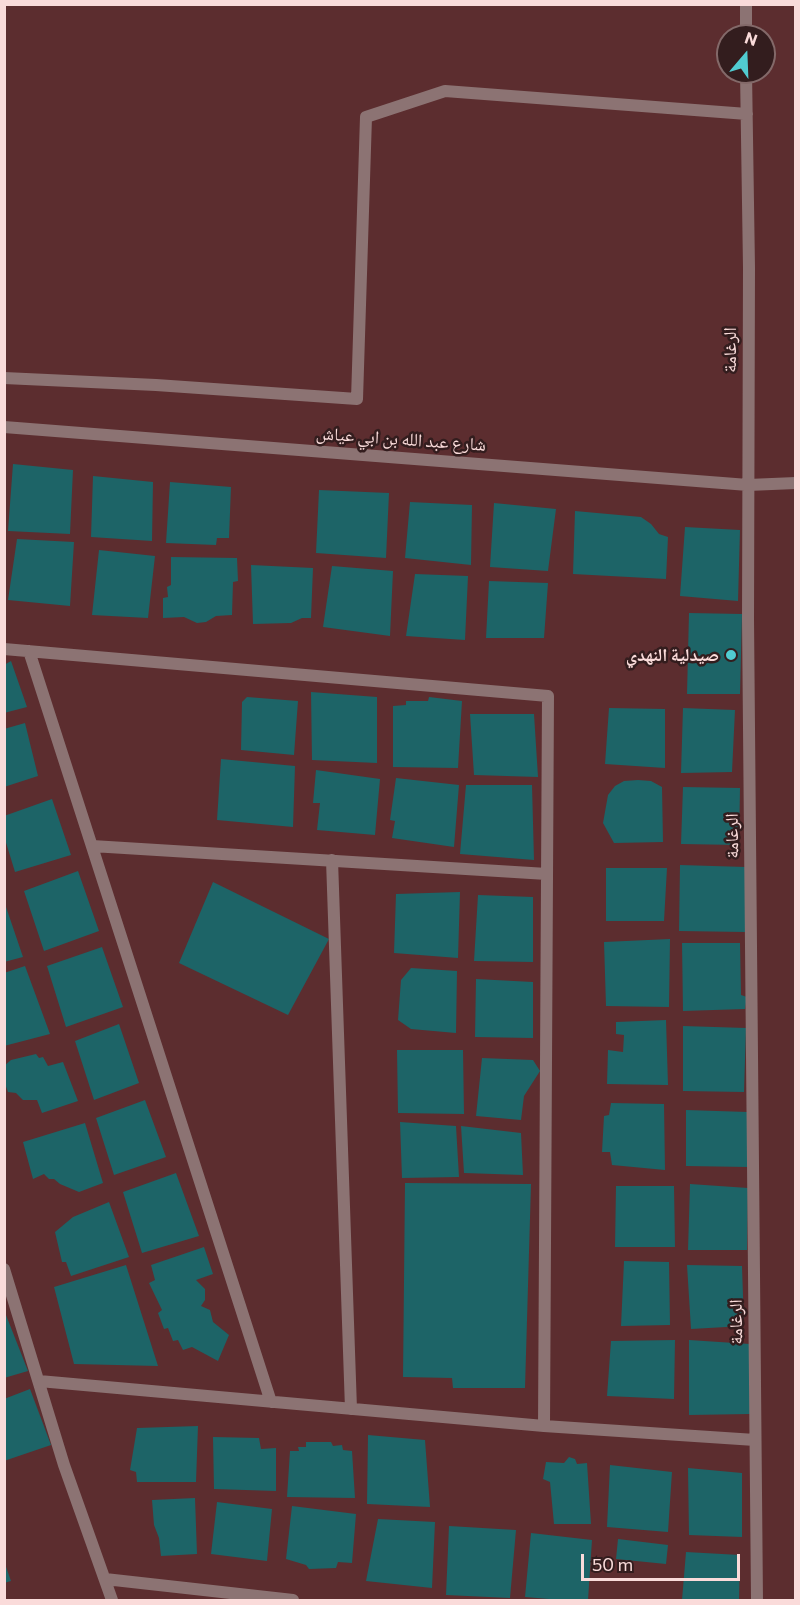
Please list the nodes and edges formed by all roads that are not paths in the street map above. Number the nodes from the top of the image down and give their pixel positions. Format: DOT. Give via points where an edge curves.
graph roads {
  1 [pos="746,4"];
  2 [pos="746,24"];
  3 [pos="746,84"];
  4 [pos="747,114"];
  5 [pos="4,378"];
  6 [pos="4,427"];
  7 [pos="795,483"];
  8 [pos="748,484"];
  9 [pos="4,649"];
  10 [pos="29,651"];
  11 [pos="92,846"];
  12 [pos="332,860"];
  13 [pos="547,874"];
  14 [pos="4,1269"];
  15 [pos="39,1382"];
  16 [pos="271,1402"];
  17 [pos="351,1409"];
  18 [pos="544,1426"];
  19 [pos="755,1440"];
  20 [pos="105,1579"];
  21 [pos="112,1600"];
  22 [pos="293,1600"];
  23 [pos="757,1600"];
  1 -- 2 [label="street"];
  3 -- 4 [label="street, الرغامة"];
  4 -- 5 [label="street" via="444,91 366,117 357,399"];
  4 -- 8 [label="street, الرغامة"];
  6 -- 8 [label="street, شارع عبد الله بن ابي عياش"];
  7 -- 8 [label="street, شارع عبد الله بن ابي عياش"];
  8 -- 19 [label="street, الرغامة"];
  9 -- 10 [label="street"];
  10 -- 11 [label="street"];
  10 -- 13 [label="street" via="548,696"];
  11 -- 12 [label="street"];
  11 -- 16 [label="street"];
  12 -- 13 [label="street"];
  12 -- 17 [label="street"];
  13 -- 18 [label="street"];
  14 -- 15 [label="street"];
  15 -- 16 [label="street"];
  15 -- 20 [label="street"];
  16 -- 17 [label="street"];
  17 -- 18 [label="street"];
  18 -- 19 [label="street"];
  19 -- 23 [label="street, الرغامة"];
  20 -- 21 [label="street"];
  20 -- 22 [label="street"];
}
